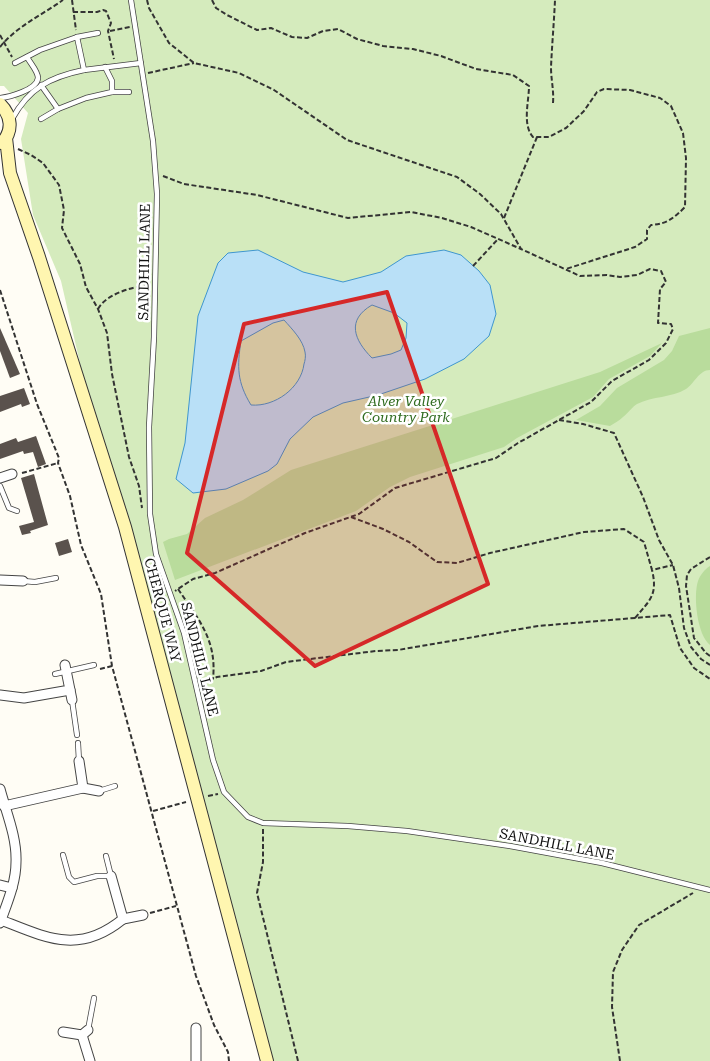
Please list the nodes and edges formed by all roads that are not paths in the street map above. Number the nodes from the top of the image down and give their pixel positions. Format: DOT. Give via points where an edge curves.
graph roads {
  1 [pos="130,0"];
  2 [pos="98,33"];
  3 [pos="77,37"];
  4 [pos="27,57"];
  5 [pos="15,63"];
  6 [pos="141,63"];
  7 [pos="105,67"];
  8 [pos="84,70"];
  9 [pos="41,85"];
  10 [pos="112,92"];
  11 [pos="129,92"];
  12 [pos="0,98"];
  13 [pos="0,104"];
  14 [pos="58,109"];
  15 [pos="41,119"];
  16 [pos="10,122"];
  17 [pos="3,141"];
  18 [pos="0,161"];
  19 [pos="10,173"];
  20 [pos="12,474"];
  21 [pos="0,478"];
  22 [pos="0,486"];
  23 [pos="17,511"];
  24 [pos="56,578"];
  25 [pos="0,580"];
  26 [pos="23,581"];
  27 [pos="94,665"];
  28 [pos="66,668"];
  29 [pos="55,674"];
  30 [pos="70,690"];
  31 [pos="0,694"];
  32 [pos="72,700"];
  33 [pos="77,735"];
  34 [pos="78,743"];
  35 [pos="79,761"];
  36 [pos="115,786"];
  37 [pos="83,788"];
  38 [pos="0,789"];
  39 [pos="99,791"];
  40 [pos="4,806"];
  41 [pos="63,855"];
  42 [pos="106,856"];
  43 [pos="111,876"];
  44 [pos="0,885"];
  45 [pos="12,888"];
  46 [pos="710,890"];
  47 [pos="143,915"];
  48 [pos="123,919"];
  49 [pos="0,921"];
  50 [pos="94,998"];
  51 [pos="196,1028"];
  52 [pos="63,1032"];
  53 [pos="85,1032"];
  54 [pos="90,1061"];
  55 [pos="196,1061"];
  56 [pos="267,1061"];
  1 -- 6 [label="lane, SANDHILL LANE"];
  2 -- 3 [label="lane"];
  3 -- 4 [label="lane"];
  3 -- 8 [label="lane"];
  4 -- 5 [label="lane"];
  4 -- 12 [label="lane" via="37,74 37,81 30,88"];
  6 -- 7 [label="lane"];
  6 -- 46 [label="lane, SANDHILL LANE" via="157,194 150,514 156,554 184,633 213,760 224,792 248,817 262,823 407,831 510,846 602,863"];
  7 -- 8 [label="lane"];
  7 -- 10 [label="lane" via="112,81"];
  8 -- 9 [label="lane"];
  9 -- 14 [label="lane"];
  9 -- 16 [label="lane" via="27,95"];
  10 -- 11 [label="lane"];
  10 -- 14 [label="lane"];
  13 -- 16 [label="street"];
  14 -- 15 [label="lane"];
  16 -- 17 [label="street"];
  17 -- 19 [label="street, CHERQUE WAY"];
  18 -- 19 [label="street, CHERQUE WAY"];
  19 -- 56 [label="street, CHERQUE WAY" via="125,527"];
  20 -- 21 [label="street"];
  22 -- 23 [label="lane" via="9,508"];
  24 -- 26 [label="lane"];
  25 -- 26 [label="street"];
  27 -- 28 [label="lane"];
  28 -- 29 [label="lane"];
  28 -- 30 [label="street"];
  30 -- 31 [label="street" via="24,698"];
  30 -- 32 [label="street"];
  32 -- 33 [label="lane"];
  34 -- 35 [label="lane"];
  35 -- 37 [label="street"];
  36 -- 39 [label="lane"];
  37 -- 39 [label="street"];
  37 -- 40 [label="street"];
  38 -- 40 [label="street"];
  40 -- 45 [label="street" via="16,856"];
  41 -- 43 [label="lane" via="69,877 74,882"];
  42 -- 43 [label="lane"];
  43 -- 48 [label="street"];
  44 -- 45 [label="street"];
  45 -- 49 [label="street"];
  47 -- 48 [label="street"];
  48 -- 49 [label="street" via="96,936 69,941 44,937"];
  50 -- 53 [label="lane"];
  51 -- 55 [label="street"];
  52 -- 53 [label="street"];
  53 -- 54 [label="street"];
}
